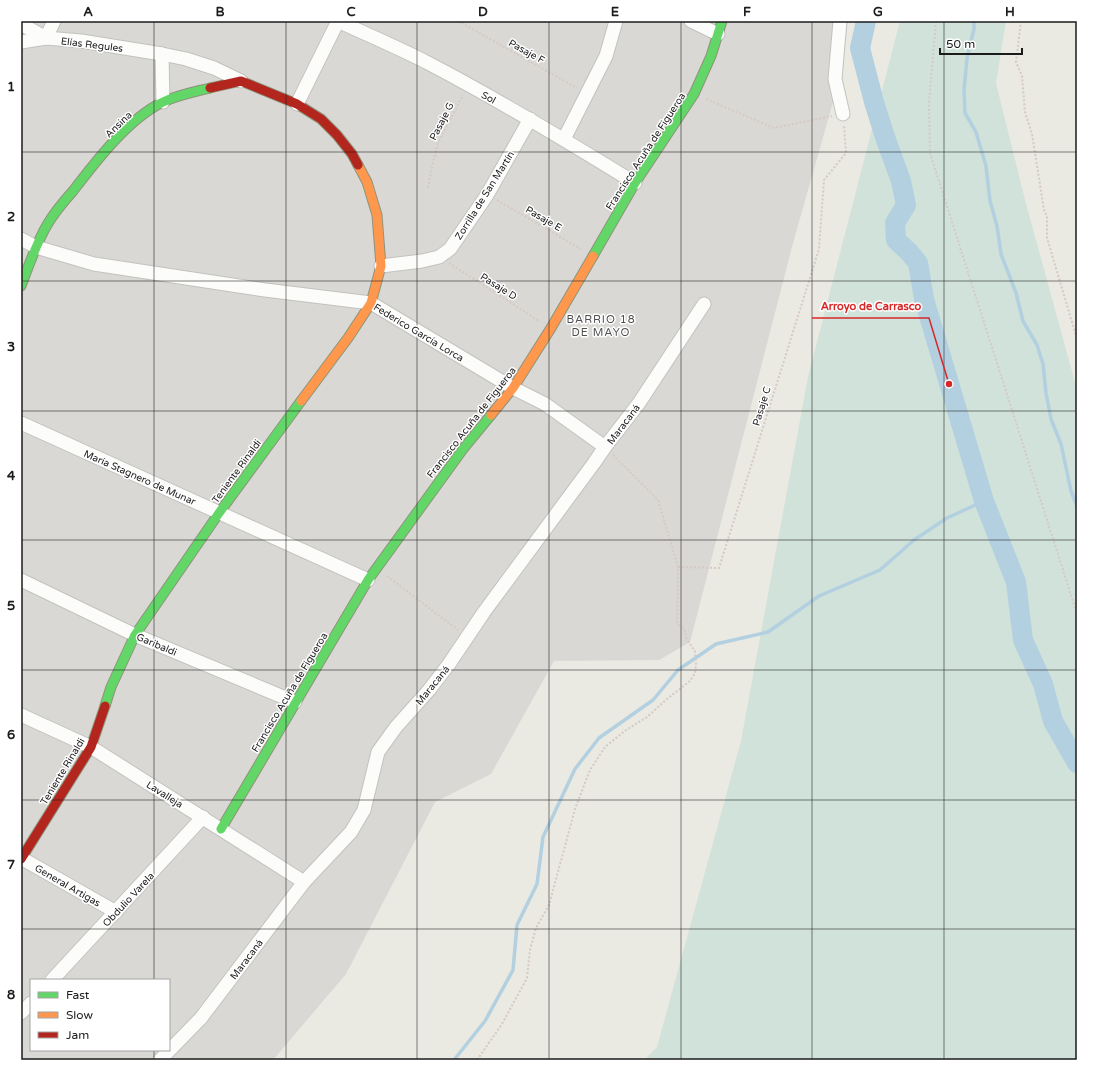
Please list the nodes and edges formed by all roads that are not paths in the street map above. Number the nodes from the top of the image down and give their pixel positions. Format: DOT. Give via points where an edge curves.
graph roads {
  1 [pos="54,21"];
  2 [pos="338,21"];
  3 [pos="616,21"];
  4 [pos="691,21"];
  5 [pos="722,21"];
  6 [pos="840,21"];
  7 [pos="21,24"];
  8 [pos="718,34"];
  9 [pos="46,38"];
  10 [pos="21,42"];
  11 [pos="162,54"];
  12 [pos="241,81"];
  13 [pos="163,102"];
  14 [pos="297,104"];
  15 [pos="843,114"];
  16 [pos="530,119"];
  17 [pos="564,139"];
  18 [pos="635,183"];
  19 [pos="21,239"];
  20 [pos="36,247"];
  21 [pos="381,266"];
  22 [pos="21,286"];
  23 [pos="371,303"];
  24 [pos="704,304"];
  25 [pos="513,388"];
  26 [pos="21,423"];
  27 [pos="605,447"];
  28 [pos="220,513"];
  29 [pos="21,580"];
  30 [pos="368,580"];
  31 [pos="135,635"];
  32 [pos="295,702"];
  33 [pos="21,715"];
  34 [pos="91,747"];
  35 [pos="203,817"];
  36 [pos="221,829"];
  37 [pos="21,859"];
  38 [pos="304,882"];
  39 [pos="116,912"];
  40 [pos="53,979"];
  41 [pos="30,1003"];
  42 [pos="21,1013"];
  43 [pos="170,1050"];
  44 [pos="169,1051"];
  45 [pos="160,1060"];
  1 -- 9 [label="street"];
  2 -- 14 [label="street"];
  2 -- 16 [label="street, Sol" via="427,63"];
  3 -- 17 [label="street" via="606,56"];
  4 -- 8 [label="street"];
  5 -- 8 [label="street, Francisco Acuña de Figueroa"];
  6 -- 15 [label="street" via="835,79"];
  7 -- 9 [label="street"];
  8 -- 18 [label="street, Francisco Acuña de Figueroa" via="694,94"];
  9 -- 10 [label="street, Elías Regules"];
  9 -- 11 [label="street, Elías Regules"];
  11 -- 12 [label="street, Elías Regules" via="214,68"];
  11 -- 13 [label="street"];
  12 -- 13 [label="street, Ansina"];
  12 -- 14 [label="street"];
  13 -- 20 [label="street, Ansina" via="139,118 94,164 48,223"];
  14 -- 21 [label="street, Teniente Rinaldi" via="321,119 337,135 352,154 367,182 377,215"];
  16 -- 17 [label="street, Sol"];
  16 -- 21 [label="street, Zorrilla de San Martín" via="487,195 450,250 439,257 422,262"];
  17 -- 18 [label="street, Sol"];
  18 -- 25 [label="street, Francisco Acuña de Figueroa"];
  19 -- 20 [label="street, Federico García Lorca"];
  20 -- 22 [label="street, Ansina"];
  20 -- 23 [label="street, Federico García Lorca" via="94,264"];
  21 -- 23 [label="street, Teniente Rinaldi"];
  23 -- 25 [label="street, Federico García Lorca"];
  23 -- 28 [label="street, Teniente Rinaldi"];
  24 -- 27 [label="street, Maracaná" via="639,403"];
  25 -- 27 [label="street, Federico García Lorca" via="546,404"];
  25 -- 30 [label="street, Francisco Acuña de Figueroa" via="463,449"];
  26 -- 28 [label="street, María Stagnero de Munar"];
  27 -- 38 [label="street, Maracaná" via="445,669 378,752 364,810 351,832"];
  28 -- 30 [label="street, María Stagnero de Munar"];
  28 -- 31 [label="street, Teniente Rinaldi"];
  29 -- 31 [label="street, Garibaldi"];
  30 -- 32 [label="street, Francisco Acuña de Figueroa"];
  31 -- 32 [label="street, Garibaldi"];
  31 -- 34 [label="street, Teniente Rinaldi" via="111,687"];
  32 -- 36 [label="street, Francisco Acuña de Figueroa"];
  33 -- 34 [label="street, Lavalleja"];
  34 -- 35 [label="street, Lavalleja"];
  34 -- 37 [label="street, Teniente Rinaldi"];
  35 -- 36 [label="street, Lavalleja"];
  35 -- 39 [label="street, Obdulio Varela"];
  36 -- 38 [label="street, Lavalleja"];
  37 -- 39 [label="street, General Artigas"];
  38 -- 43 [label="street, Maracaná" via="201,1018"];
  39 -- 40 [label="street, Obdulio Varela"];
  41 -- 42 [label="street"];
  44 -- 45 [label="street, Maracaná"];
}
